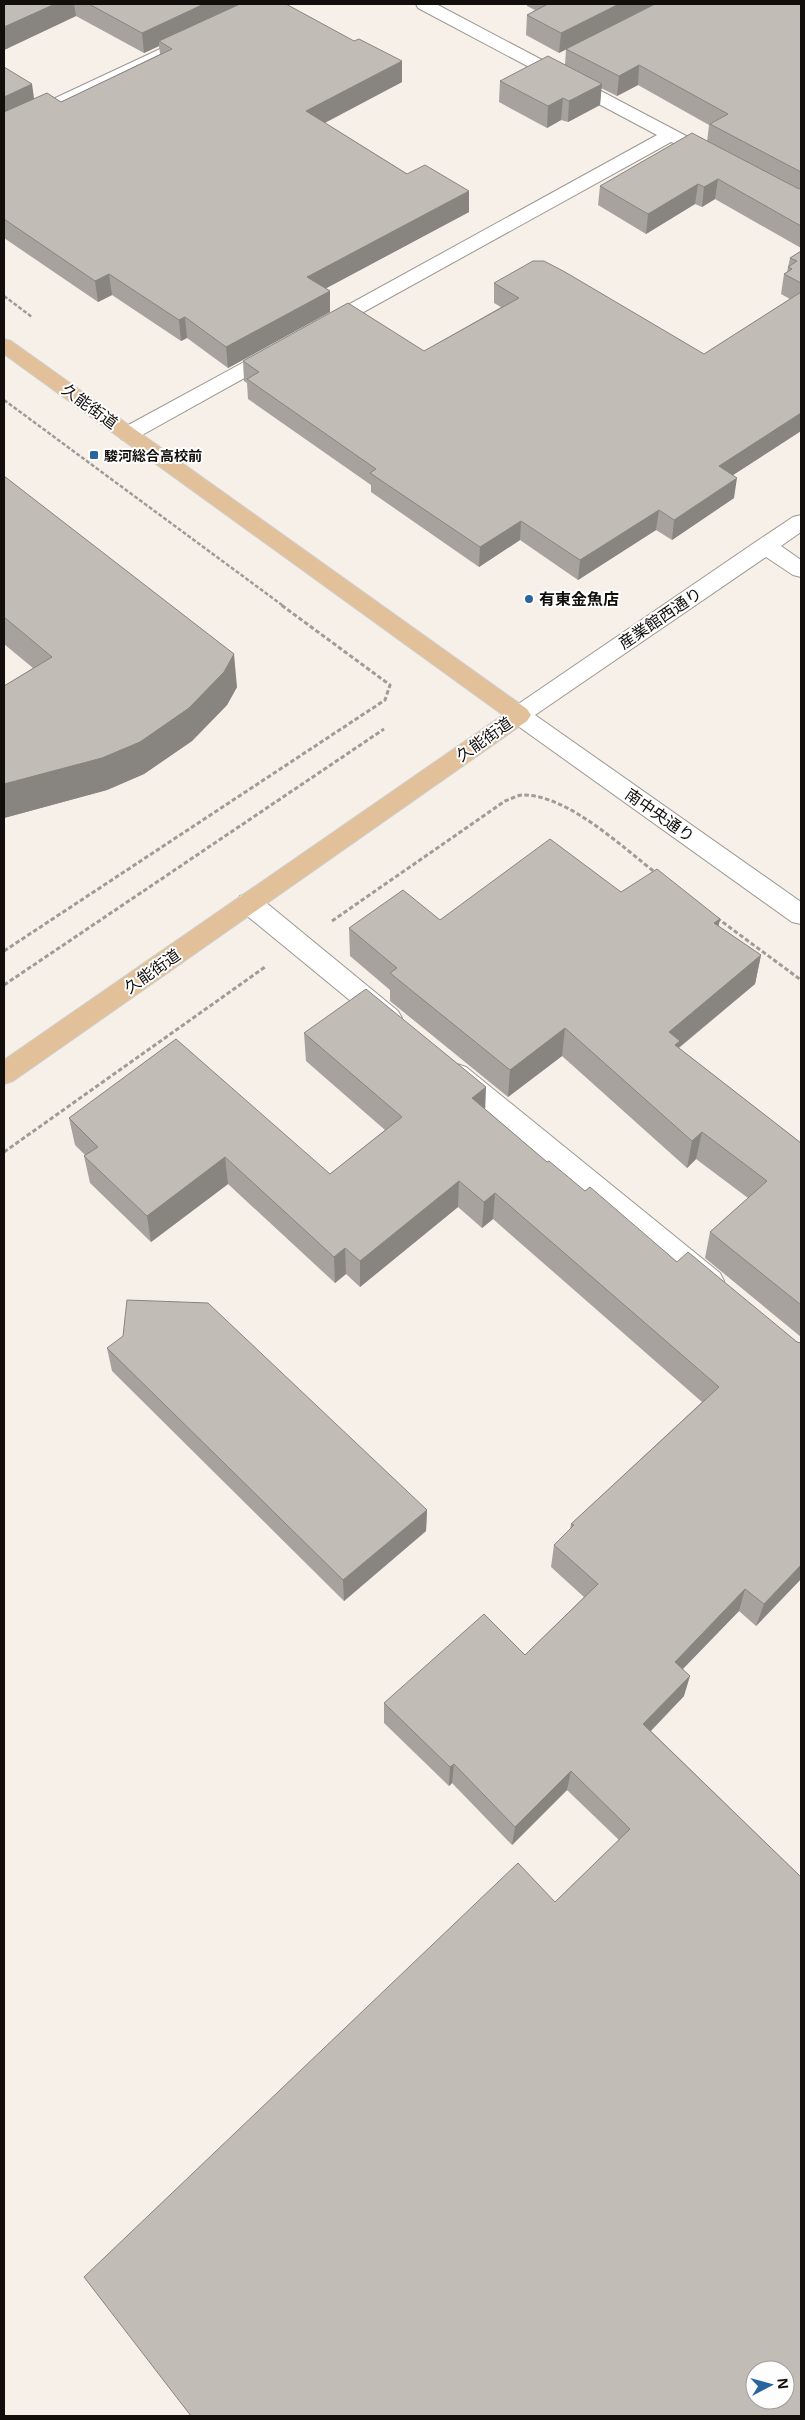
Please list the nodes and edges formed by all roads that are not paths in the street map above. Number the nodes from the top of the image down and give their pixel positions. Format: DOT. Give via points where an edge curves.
graph roads {
  1 [pos="424,4"];
  2 [pos="205,33"];
  3 [pos="564,60"];
  4 [pos="547,68"];
  5 [pos="4,129"];
  6 [pos="671,135"];
  7 [pos="697,149"];
  8 [pos="312,333"];
  9 [pos="294,342"];
  10 [pos="4,345"];
  11 [pos="128,434"];
  12 [pos="801,522"];
  13 [pos="765,546"];
  14 [pos="801,570"];
  15 [pos="519,715"];
  16 [pos="249,903"];
  17 [pos="801,916"];
  18 [pos="407,1033"];
  19 [pos="438,1058"];
  20 [pos="4,1074"];
  21 [pos="732,1299"];
  1 -- 4 [label="street"];
  2 -- 5 [label="street"];
  3 -- 4 [label="street"];
  4 -- 6 [label="street"];
  6 -- 7 [label="street"];
  6 -- 8 [label="street"];
  9 -- 11 [label="street"];
  10 -- 11 [label="main road, 久能街道"];
  11 -- 15 [label="main road, 久能街道"];
  12 -- 13 [label="street, 産業館西通り"];
  13 -- 14 [label="street"];
  13 -- 15 [label="street, 産業館西通り"];
  15 -- 16 [label="main road, 久能街道"];
  15 -- 17 [label="street, 南中央通り"];
  16 -- 18 [label="street"];
  16 -- 20 [label="main road, 久能街道"];
  19 -- 21 [label="street"];
}
